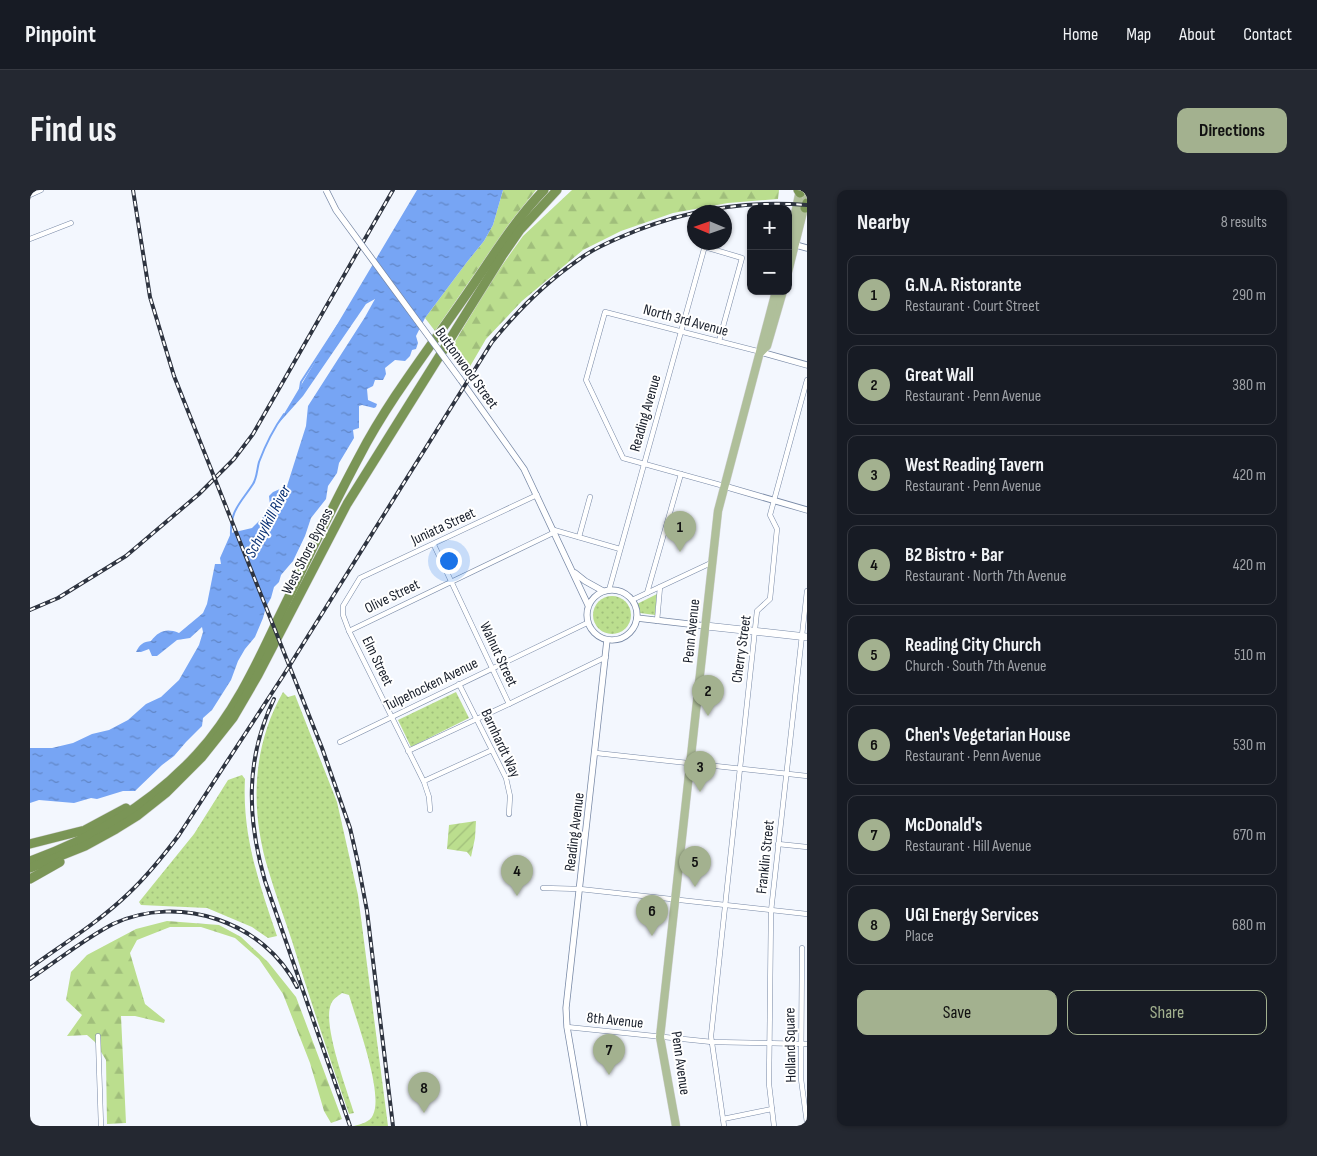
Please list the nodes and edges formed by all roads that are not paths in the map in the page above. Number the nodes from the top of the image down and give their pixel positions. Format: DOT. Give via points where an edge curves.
graph roads {
  1 [pos="42,190"];
  2 [pos="326,190"];
  3 [pos="544,190"];
  4 [pos="557,190"];
  5 [pos="801,192"];
  6 [pos="30,194"];
  7 [pos="806,206"];
  8 [pos="798,222"];
  9 [pos="71,223"];
  10 [pos="30,239"];
  11 [pos="792,246"];
  12 [pos="807,248"];
  13 [pos="705,250"];
  14 [pos="720,250"];
  15 [pos="775,295"];
  16 [pos="782,295"];
  17 [pos="681,330"];
  18 [pos="719,341"];
  19 [pos="761,352"];
  20 [pos="807,365"];
  21 [pos="807,380"];
  22 [pos="644,464"];
  23 [pos="681,474"];
  24 [pos="724,486"];
  25 [pos="537,495"];
  26 [pos="590,497"];
  27 [pos="773,500"];
  28 [pos="807,510"];
  29 [pos="554,531"];
  30 [pos="579,537"];
  31 [pos="434,545"];
  32 [pos="620,549"];
  33 [pos="713,562"];
  34 [pos="572,569"];
  35 [pos="360,578"];
  36 [pos="451,581"];
  37 [pos="660,587"];
  38 [pos="606,590"];
  39 [pos="807,591"];
  40 [pos="647,593"];
  41 [pos="632,600"];
  42 [pos="588,605"];
  43 [pos="637,618"];
  44 [pos="657,621"];
  45 [pos="587,623"];
  46 [pos="706,626"];
  47 [pos="349,630"];
  48 [pos="755,631"];
  49 [pos="804,637"];
  50 [pos="607,640"];
  51 [pos="606,656"];
  52 [pos="493,668"];
  53 [pos="459,684"];
  54 [pos="509,704"];
  55 [pos="391,717"];
  56 [pos="477,719"];
  57 [pos="340,742"];
  58 [pos="492,750"];
  59 [pos="408,751"];
  60 [pos="198,753"];
  61 [pos="596,753"];
  62 [pos="691,763"];
  63 [pos="739,769"];
  64 [pos="786,774"];
  65 [pos="807,776"];
  66 [pos="424,781"];
  67 [pos="430,810"];
  68 [pos="509,814"];
  69 [pos="137,816"];
  70 [pos="30,844"];
  71 [pos="778,844"];
  72 [pos="807,847"];
  73 [pos="30,861"];
  74 [pos="30,868"];
  75 [pos="30,879"];
  76 [pos="543,888"];
  77 [pos="580,889"];
  78 [pos="676,899"];
  79 [pos="725,905"];
  80 [pos="771,911"];
  81 [pos="807,914"];
  82 [pos="802,948"];
  83 [pos="805,967"];
  84 [pos="567,1027"];
  85 [pos="98,1036"];
  86 [pos="660,1037"];
  87 [pos="712,1042"];
  88 [pos="769,1043"];
  89 [pos="800,1044"];
  90 [pos="807,1044"];
  91 [pos="772,1109"];
  92 [pos="723,1119"];
  93 [pos="807,1123"];
  94 [pos="101,1126"];
  95 [pos="584,1126"];
  96 [pos="676,1126"];
  97 [pos="724,1126"];
  98 [pos="774,1126"];
  1 -- 6 [label="street"];
  2 -- 25 [label="street, Buttonwood Street, bridge" via="336,210 519,461"];
  3 -- 60 [label="highway, West Shore Bypass" via="516,224 378,423 248,680 228,714"];
  4 -- 69 [label="highway, West Shore Bypass" via="520,230 502,256 347,504 233,718 202,757"];
  5 -- 7 [label="main road"];
  5 -- 8 [label="main road"];
  7 -- 8 [label="main road"];
  8 -- 11 [label="main road"];
  9 -- 10 [label="street"];
  11 -- 12 [label="street"];
  13 -- 17 [label="street, Reading Avenue"];
  14 -- 18 [label="street" via="742,258"];
  15 -- 19 [label="main road, Penn Avenue" via="760,344"];
  16 -- 19 [label="main road, Penn Avenue" via="767,346"];
  17 -- 18 [label="street, North 3rd Avenue"];
  17 -- 22 [label="street, Reading Avenue"];
  17 -- 22 [label="street, North 3rd Avenue" via="605,312 586,380 623,458"];
  18 -- 19 [label="street, North 3rd Avenue"];
  19 -- 20 [label="street"];
  19 -- 24 [label="main road, Penn Avenue"];
  21 -- 27 [label="street, Cherry Street"];
  22 -- 23 [label="street"];
  22 -- 32 [label="street, Reading Avenue"];
  23 -- 24 [label="street"];
  23 -- 40 [label="street"];
  24 -- 27 [label="street"];
  24 -- 33 [label="main road, Penn Avenue"];
  25 -- 29 [label="street, Buttonwood Street"];
  25 -- 31 [label="street, Juniata Street"];
  26 -- 30 [label="street"];
  27 -- 28 [label="street"];
  27 -- 48 [label="street, Cherry Street" via="770,515 776,529 770,599 758,611"];
  29 -- 30 [label="street"];
  29 -- 34 [label="street, Buttonwood Street"];
  29 -- 36 [label="street, Olive Street"];
  30 -- 32 [label="street"];
  31 -- 35 [label="street, Juniata Street"];
  31 -- 36 [label="street, Walnut Street"];
  32 -- 38 [label="street, Reading Avenue"];
  33 -- 37 [label="street"];
  33 -- 46 [label="main road, Penn Avenue"];
  34 -- 38 [label="street, Buttonwood Street" via="585,581"];
  34 -- 42 [label="street, Buttonwood Street"];
  35 -- 47 [label="street, Elm Street" via="343,606"];
  36 -- 47 [label="street, Olive Street"];
  36 -- 52 [label="street, Walnut Street"];
  37 -- 40 [label="street"];
  37 -- 44 [label="street"];
  38 -- 41 [label="street" via="621,591"];
  38 -- 42 [label="street"];
  39 -- 49 [label="street, Franklin Street"];
  40 -- 41 [label="street"];
  41 -- 43 [label="street"];
  42 -- 45 [label="street"];
  43 -- 44 [label="street"];
  43 -- 50 [label="street" via="629,634 618,640"];
  44 -- 46 [label="street"];
  45 -- 50 [label="street" via="597,636"];
  45 -- 52 [label="street, Tulpehocken Avenue"];
  46 -- 48 [label="main road"];
  46 -- 62 [label="main road, Penn Avenue"];
  47 -- 55 [label="street, Elm Street"];
  48 -- 49 [label="main road"];
  48 -- 63 [label="street, Cherry Street"];
  49 -- 64 [label="street, Franklin Street"];
  50 -- 51 [label="street, Reading Avenue"];
  51 -- 54 [label="street, Walnut Street"];
  51 -- 61 [label="street, Reading Avenue"];
  52 -- 53 [label="street, Tulpehocken Avenue"];
  52 -- 54 [label="street, Walnut Street"];
  53 -- 55 [label="street, Tulpehocken Avenue"];
  53 -- 56 [label="street, Barnhardt Way"];
  54 -- 56 [label="street"];
  55 -- 57 [label="street, Tulpehocken Avenue"];
  55 -- 59 [label="street, Elm Street"];
  56 -- 58 [label="street, Barnhardt Way"];
  56 -- 59 [label="street"];
  58 -- 66 [label="street"];
  58 -- 68 [label="street, Barnhardt Way" via="510,790"];
  59 -- 66 [label="street, Elm Street"];
  60 -- 70 [label="highway" via="119,812 73,834"];
  60 -- 73 [label="highway, West Shore Bypass" via="167,783 114,823"];
  61 -- 62 [label="street"];
  61 -- 77 [label="street, Reading Avenue"];
  62 -- 63 [label="street"];
  62 -- 78 [label="main road, Penn Avenue"];
  63 -- 64 [label="street"];
  63 -- 79 [label="street, Cherry Street"];
  64 -- 65 [label="street"];
  64 -- 71 [label="street, Franklin Street"];
  66 -- 67 [label="street, Elm Street"];
  69 -- 74 [label="highway, West Shore Bypass" via="85,846"];
  69 -- 75 [label="highway" via="107,840"];
  71 -- 72 [label="street"];
  71 -- 80 [label="street, Franklin Street"];
  76 -- 77 [label="street"];
  77 -- 78 [label="street"];
  77 -- 84 [label="street, Reading Avenue" via="566,1008"];
  78 -- 79 [label="street"];
  78 -- 86 [label="main road, Penn Avenue"];
  79 -- 80 [label="street"];
  79 -- 87 [label="street, Cherry Street"];
  80 -- 81 [label="street"];
  80 -- 88 [label="street, Franklin Street"];
  82 -- 83 [label="street, Holland Square"];
  83 -- 89 [label="street, Holland Square"];
  84 -- 86 [label="street, 8th Avenue"];
  84 -- 95 [label="street, Reading Avenue"];
  85 -- 94 [label="street"];
  86 -- 87 [label="street, 8th Avenue"];
  86 -- 96 [label="main road, Penn Avenue"];
  87 -- 88 [label="street, 8th Avenue"];
  87 -- 92 [label="street, Cherry Street"];
  88 -- 89 [label="street, 8th Avenue"];
  88 -- 91 [label="street, Franklin Street"];
  89 -- 90 [label="street, 8th Avenue"];
  89 -- 93 [label="street, Holland Square"];
  91 -- 92 [label="street"];
  91 -- 98 [label="street, Franklin Street"];
  92 -- 97 [label="street, Cherry Street"];
}
